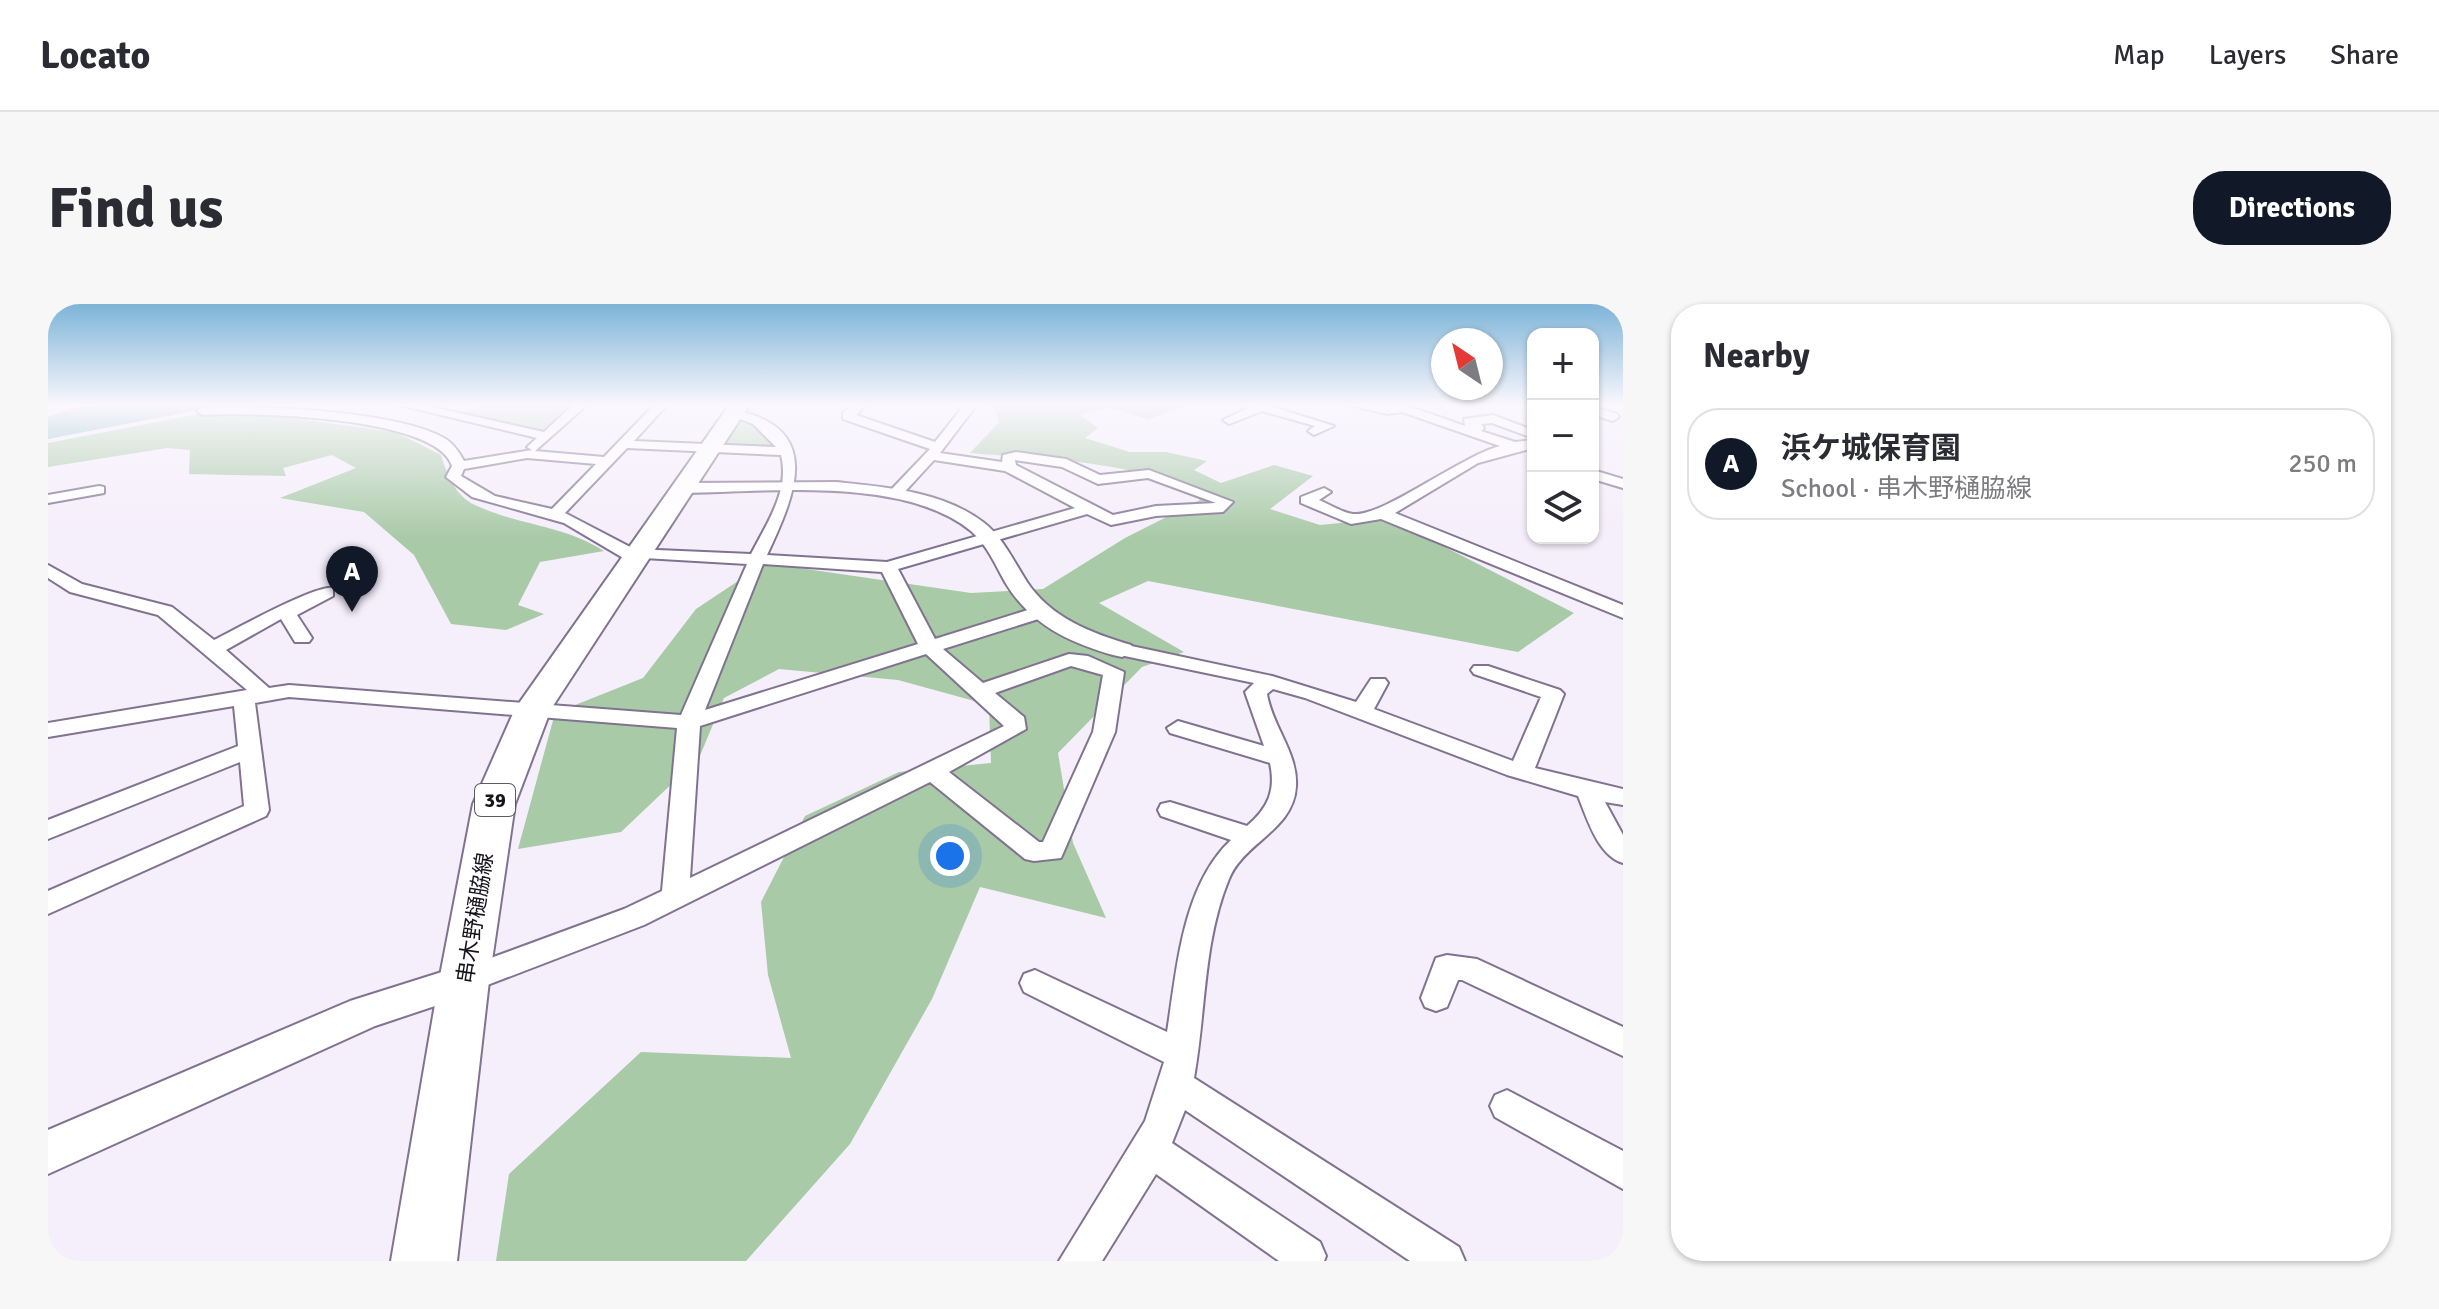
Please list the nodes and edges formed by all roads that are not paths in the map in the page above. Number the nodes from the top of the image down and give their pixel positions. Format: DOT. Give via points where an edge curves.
graph roads {
  1 [pos="711,448"];
  2 [pos="448,449"];
  3 [pos="533,449"];
  4 [pos="619,449"];
  5 [pos="728,449"];
  6 [pos="785,449"];
  7 [pos="927,449"];
  8 [pos="937,449"];
  9 [pos="1504,449"];
  10 [pos="787,451"];
  11 [pos="935,452"];
  12 [pos="527,454"];
  13 [pos="607,461"];
  14 [pos="459,466"];
  15 [pos="1009,467"];
  16 [pos="1599,476"];
  17 [pos="1623,484"];
  18 [pos="684,488"];
  19 [pos="787,488"];
  20 [pos="99,490"];
  21 [pos="1324,492"];
  22 [pos="895,494"];
  23 [pos="48,499"];
  24 [pos="1088,509"];
  25 [pos="1383,514"];
  26 [pos="555,515"];
  27 [pos="986,536"];
  28 [pos="638,556"];
  29 [pos="757,559"];
  30 [pos="888,567"];
  31 [pos="48,570"];
  32 [pos="327,592"];
  33 [pos="1041,612"];
  34 [pos="1623,612"];
  35 [pos="287,613"];
  36 [pos="302,638"];
  37 [pos="929,647"];
  38 [pos="213,649"];
  39 [pos="1122,650"];
  40 [pos="1481,670"];
  41 [pos="1269,681"];
  42 [pos="1378,683"];
  43 [pos="981,691"];
  44 [pos="253,694"];
  45 [pos="533,709"];
  46 [pos="1361,712"];
  47 [pos="689,722"];
  48 [pos="1178,728"];
  49 [pos="48,730"];
  50 [pos="249,750"];
  51 [pos="1280,758"];
  52 [pos="1515,770"];
  53 [pos="932,771"];
  54 [pos="1588,791"];
  55 [pos="1623,797"];
  56 [pos="1170,810"];
  57 [pos="48,830"];
  58 [pos="1251,837"];
  59 [pos="1623,854"];
  60 [pos="675,898"];
  61 [pos="48,903"];
  62 [pos="464,981"];
  63 [pos="1035,983"];
  64 [pos="1436,998"];
  65 [pos="1623,1042"];
  66 [pos="1178,1069"];
  67 [pos="1507,1106"];
  68 [pos="1150,1149"];
  69 [pos="48,1152"];
  70 [pos="1623,1171"];
  71 [pos="1306,1256"];
  72 [pos="424,1261"];
  73 [pos="1079,1261"];
  74 [pos="1445,1261"];
  1 -- 18 [label="main road, 串木野樋脇線 / 39"];
  2 -- 14 [label="street"];
  3 -- 12 [label="street"];
  4 -- 13 [label="street"];
  5 -- 10 [label="street"];
  6 -- 10 [label="street"];
  7 -- 11 [label="street"];
  8 -- 11 [label="street"];
  9 -- 25 [label="street" via="1451,472"];
  10 -- 19 [label="street" via="793,470"];
  11 -- 15 [label="street"];
  11 -- 22 [label="street"];
  12 -- 13 [label="street"];
  12 -- 14 [label="street"];
  13 -- 26 [label="street"];
  14 -- 26 [label="street" via="453,477 463,488 514,509"];
  15 -- 24 [label="street"];
  15 -- 24 [label="street" via="1008,458 1016,456 1066,463 1098,480 1149,474 1226,502 1223,507 1111,520"];
  16 -- 17 [label="street"];
  18 -- 19 [label="street"];
  18 -- 28 [label="main road, 串木野樋脇線 / 39"];
  19 -- 22 [label="street"];
  19 -- 29 [label="street"];
  20 -- 23 [label="street"];
  21 -- 25 [label="street" via="1306,500 1351,519"];
  22 -- 27 [label="street" via="961,515"];
  24 -- 27 [label="street"];
  25 -- 34 [label="street"];
  26 -- 28 [label="street"];
  27 -- 30 [label="street"];
  27 -- 33 [label="street" via="1024,596"];
  28 -- 29 [label="street"];
  28 -- 45 [label="main road, 串木野樋脇線 / 39"];
  29 -- 30 [label="street"];
  29 -- 47 [label="street"];
  30 -- 37 [label="street"];
  31 -- 38 [label="street" via="76,588 165,611"];
  32 -- 35 [label="street"];
  33 -- 37 [label="street"];
  33 -- 39 [label="street" via="1092,641"];
  35 -- 36 [label="street"];
  35 -- 38 [label="street"];
  37 -- 43 [label="street"];
  37 -- 47 [label="street"];
  38 -- 44 [label="street"];
  39 -- 41 [label="street"];
  40 -- 52 [label="street" via="1553,694 1526,763"];
  41 -- 46 [label="street"];
  41 -- 51 [label="street" via="1256,692 1257,710"];
  42 -- 46 [label="street"];
  43 -- 53 [label="street" via="1016,722 1015,729"];
  43 -- 53 [label="street" via="1069,660 1114,672 1104,732 1052,851 1034,852"];
  44 -- 45 [label="street" via="289,691"];
  44 -- 49 [label="street"];
  44 -- 50 [label="street"];
  45 -- 47 [label="street"];
  45 -- 62 [label="main road, 串木野樋脇線 / 39" via="494,804"];
  46 -- 52 [label="street"];
  47 -- 60 [label="street"];
  48 -- 51 [label="street"];
  50 -- 57 [label="street"];
  50 -- 61 [label="street" via="257,810"];
  51 -- 58 [label="street" via="1285,790"];
  52 -- 54 [label="street"];
  53 -- 60 [label="street"];
  54 -- 55 [label="street"];
  54 -- 59 [label="street" via="1604,829"];
  56 -- 58 [label="street"];
  58 -- 66 [label="street" via="1216,875 1196,942"];
  60 -- 62 [label="street"];
  62 -- 69 [label="street" via="364,1013"];
  62 -- 72 [label="main road, 串木野樋脇線 / 39"];
  63 -- 66 [label="street"];
  64 -- 65 [label="street" via="1447,967 1466,968"];
  66 -- 68 [label="street" via="1165,1120"];
  66 -- 74 [label="street"];
  67 -- 70 [label="street"];
  68 -- 71 [label="street"];
  68 -- 73 [label="street"];
}
